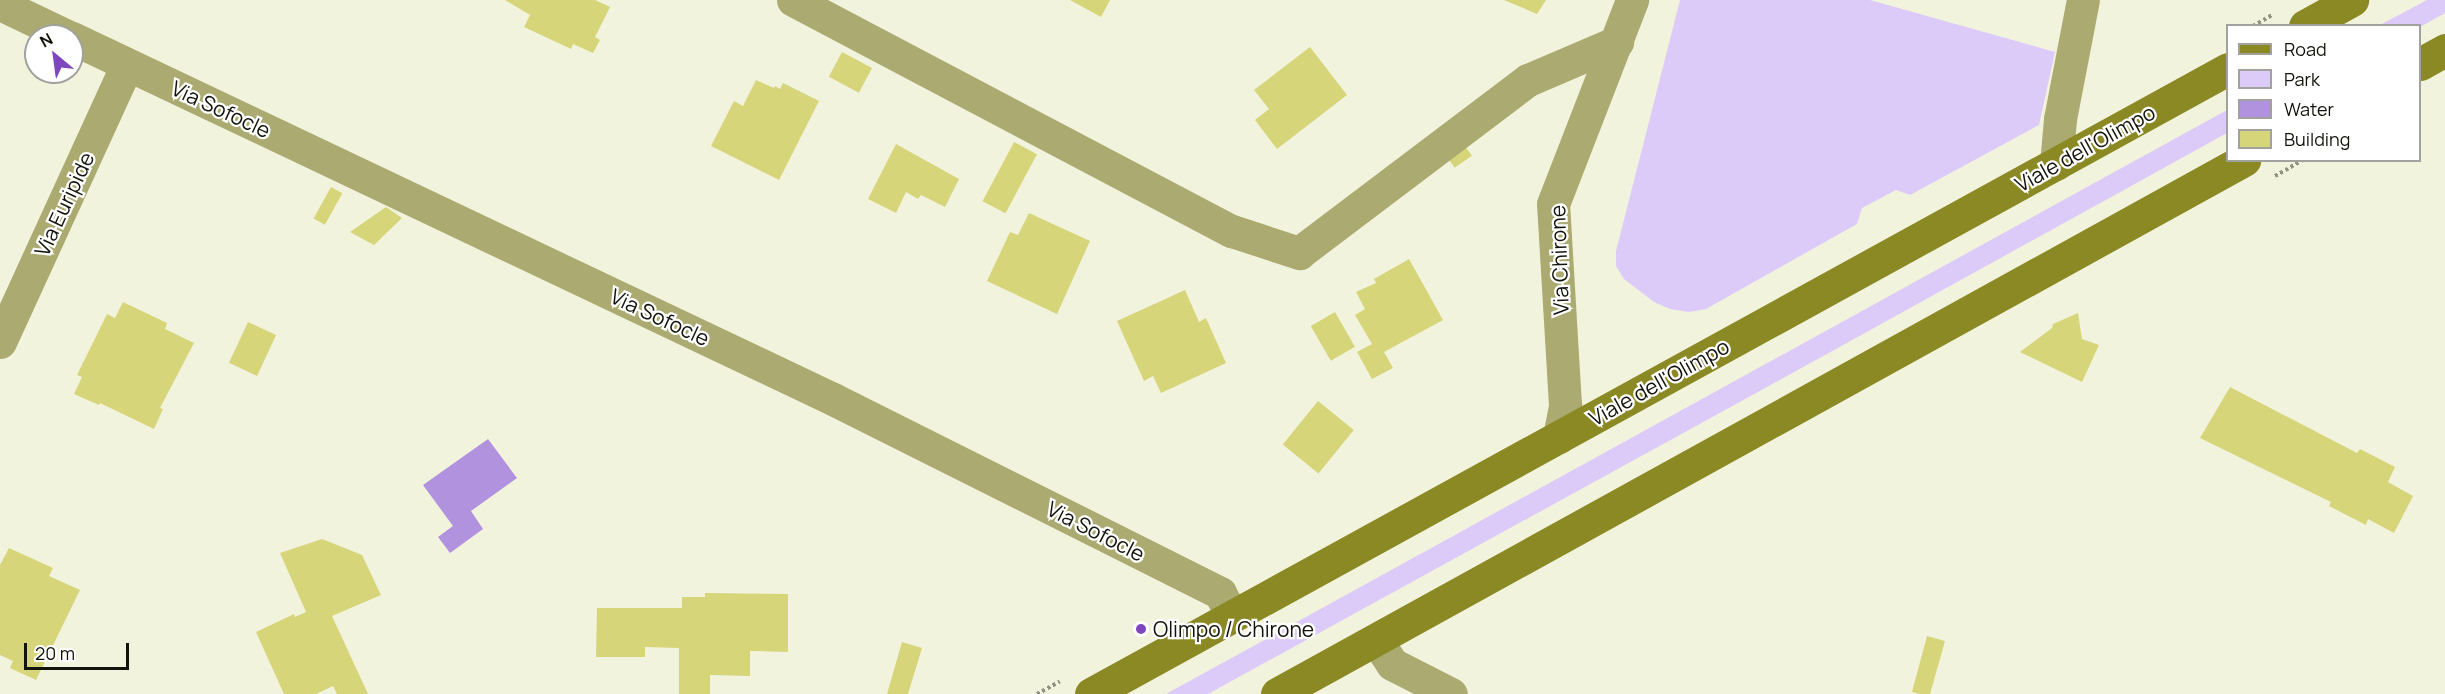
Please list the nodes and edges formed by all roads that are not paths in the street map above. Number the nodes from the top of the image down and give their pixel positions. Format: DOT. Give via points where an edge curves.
graph roads {
  1 [pos="793,0"];
  2 [pos="2083,0"];
  3 [pos="2352,0"];
  4 [pos="0,4"];
  5 [pos="1624,22"];
  6 [pos="42,24"];
  7 [pos="2310,24"];
  8 [pos="84,44"];
  9 [pos="2445,50"];
  10 [pos="2421,63"];
  11 [pos="127,65"];
  12 [pos="2226,70"];
  13 [pos="2240,162"];
  14 [pos="2056,164"];
  15 [pos="0,342"];
  16 [pos="1559,437"];
  17 [pos="1232,616"];
  18 [pos="1376,640"];
  19 [pos="1091,694"];
  20 [pos="1277,694"];
  21 [pos="1451,694"];
  1 -- 5 [label="street" via="1232,231 1299,254 1528,80"];
  2 -- 14 [label="street" via="2060,118"];
  3 -- 7 [label="street"];
  4 -- 6 [label="street"];
  5 -- 16 [label="street, Via Chirone" via="1553,204 1565,405"];
  8 -- 11 [label="street, Via Sofocle"];
  9 -- 10 [label="street"];
  11 -- 15 [label="street, Via Euripide"];
  11 -- 17 [label="street, Via Sofocle" via="833,399 1220,593"];
  12 -- 14 [label="street, Viale dell'Olimpo"];
  13 -- 18 [label="street"];
  14 -- 16 [label="street, Viale dell'Olimpo"];
  16 -- 17 [label="street, Viale dell'Olimpo"];
  17 -- 19 [label="street, Viale dell'Olimpo"];
  18 -- 20 [label="street"];
  18 -- 21 [label="street" via="1392,664"];
}
